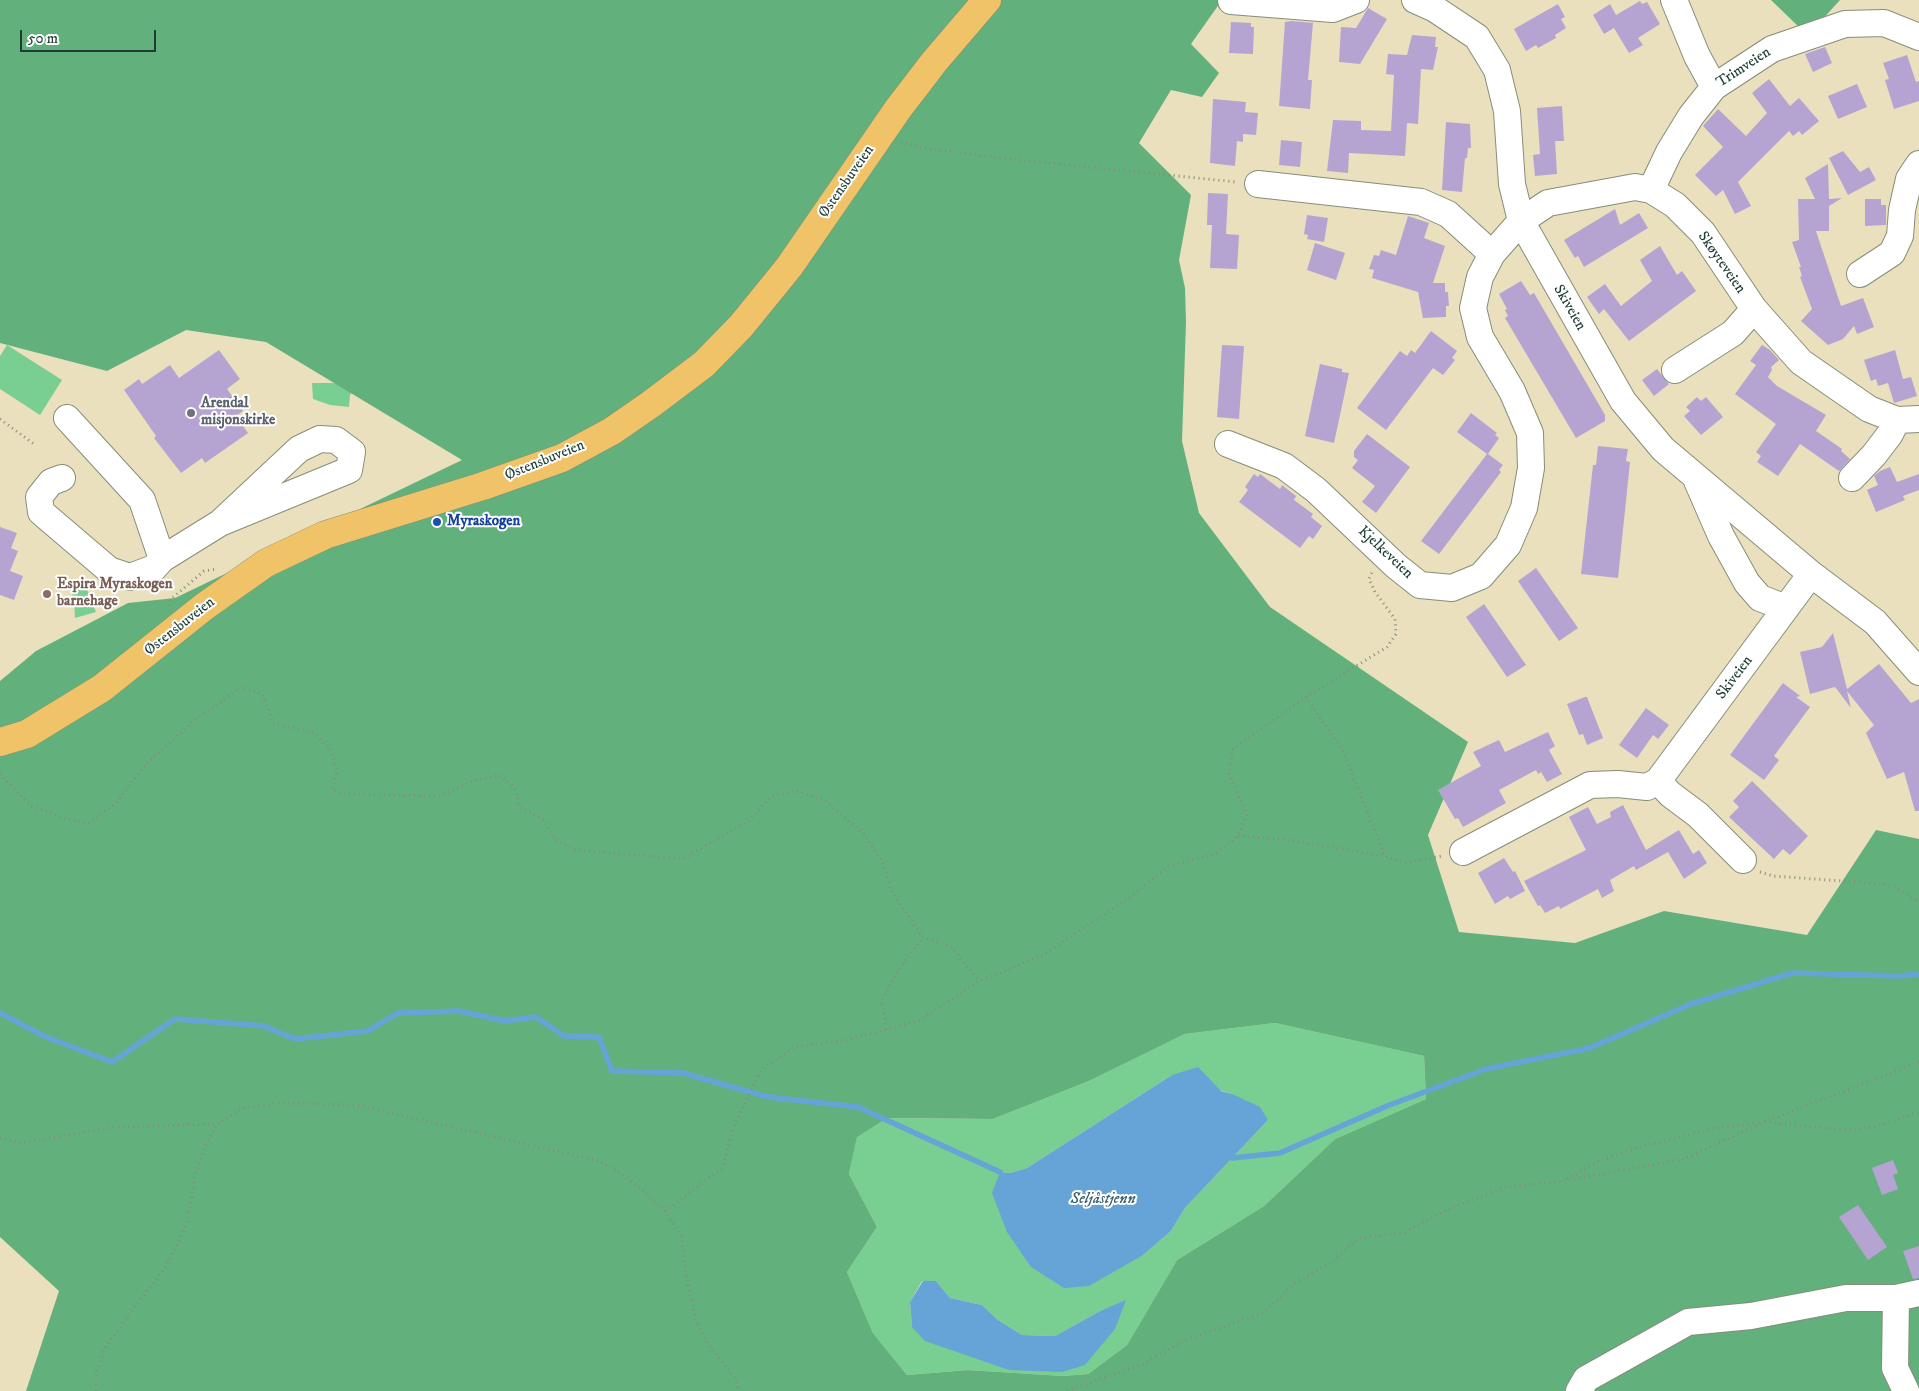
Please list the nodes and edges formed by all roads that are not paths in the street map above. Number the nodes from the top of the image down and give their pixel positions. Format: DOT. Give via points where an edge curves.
graph roads {
  1 [pos="987,0"];
  2 [pos="1356,0"];
  3 [pos="1416,0"];
  4 [pos="1674,0"];
  5 [pos="1231,1"];
  6 [pos="1919,37"];
  7 [pos="1714,87"];
  8 [pos="1919,164"];
  9 [pos="1258,184"];
  10 [pos="1651,190"];
  11 [pos="1522,221"];
  12 [pos="1910,224"];
  13 [pos="1492,254"];
  14 [pos="1860,274"];
  15 [pos="1754,309"];
  16 [pos="1675,370"];
  17 [pos="67,418"];
  18 [pos="1908,420"];
  19 [pos="1228,444"];
  20 [pos="62,478"];
  21 [pos="1697,478"];
  22 [pos="1852,478"];
  23 [pos="220,523"];
  24 [pos="162,559"];
  25 [pos="1811,574"];
  26 [pos="1786,608"];
  27 [pos="1919,672"];
  28 [pos="0,742"];
  29 [pos="1658,781"];
  30 [pos="1463,852"];
  31 [pos="1743,860"];
  32 [pos="1908,1295"];
  33 [pos="1894,1379"];
  34 [pos="1579,1391"];
  35 [pos="1906,1391"];
  1 -- 28 [label="main road, Østensbuveien" via="934,62 879,135 789,267 741,326 704,364 612,431 562,458 325,535 266,563 205,606 102,688 27,734"];
  2 -- 5 [label="street" via="1333,9"];
  3 -- 11 [label="street, Skiveien" via="1477,37 1497,70 1507,111 1512,184"];
  4 -- 7 [label="street"];
  6 -- 7 [label="street, Trimveien" via="1884,23 1845,24 1772,49"];
  7 -- 10 [label="street, Trimveien" via="1682,131"];
  8 -- 12 [label="street" via="1909,179"];
  9 -- 13 [label="street" via="1421,202 1448,214"];
  10 -- 11 [label="street, Skøyteveien" via="1634,187 1602,191 1548,203"];
  10 -- 15 [label="street, Skøyteveien" via="1675,205 1702,233"];
  11 -- 13 [label="street, Kjelkeveien"];
  11 -- 21 [label="street, Skiveien" via="1623,402 1663,449"];
  12 -- 14 [label="street" via="1892,253"];
  13 -- 19 [label="street, Kjelkeveien" via="1480,277 1473,308 1480,337 1512,391 1530,433 1531,468 1524,508 1508,545 1481,576 1452,588 1420,585 1316,490 1284,466"];
  15 -- 16 [label="street" via="1733,333"];
  15 -- 18 [label="street, Skøyteveien" via="1801,362 1870,409"];
  17 -- 24 [label="street" via="142,500"];
  18 -- 22 [label="street, Skøyteveien" via="1890,434"];
  20 -- 24 [label="street" via="51,482 39,497 40,512 109,570 130,577 154,568"];
  21 -- 25 [label="street, Skiveien"];
  21 -- 26 [label="street" via="1721,536 1747,583 1760,598"];
  23 -- 24 [label="street"];
  25 -- 26 [label="street, Skiveien"];
  25 -- 27 [label="street, Skiveien" via="1874,622"];
  26 -- 29 [label="street, Skiveien"];
  29 -- 30 [label="street" via="1646,787 1590,785"];
  29 -- 31 [label="street"];
  32 -- 33 [label="street"];
  32 -- 34 [label="street" via="1846,1298 1750,1316 1688,1322 1586,1379"];
  33 -- 35 [label="street"];
}
